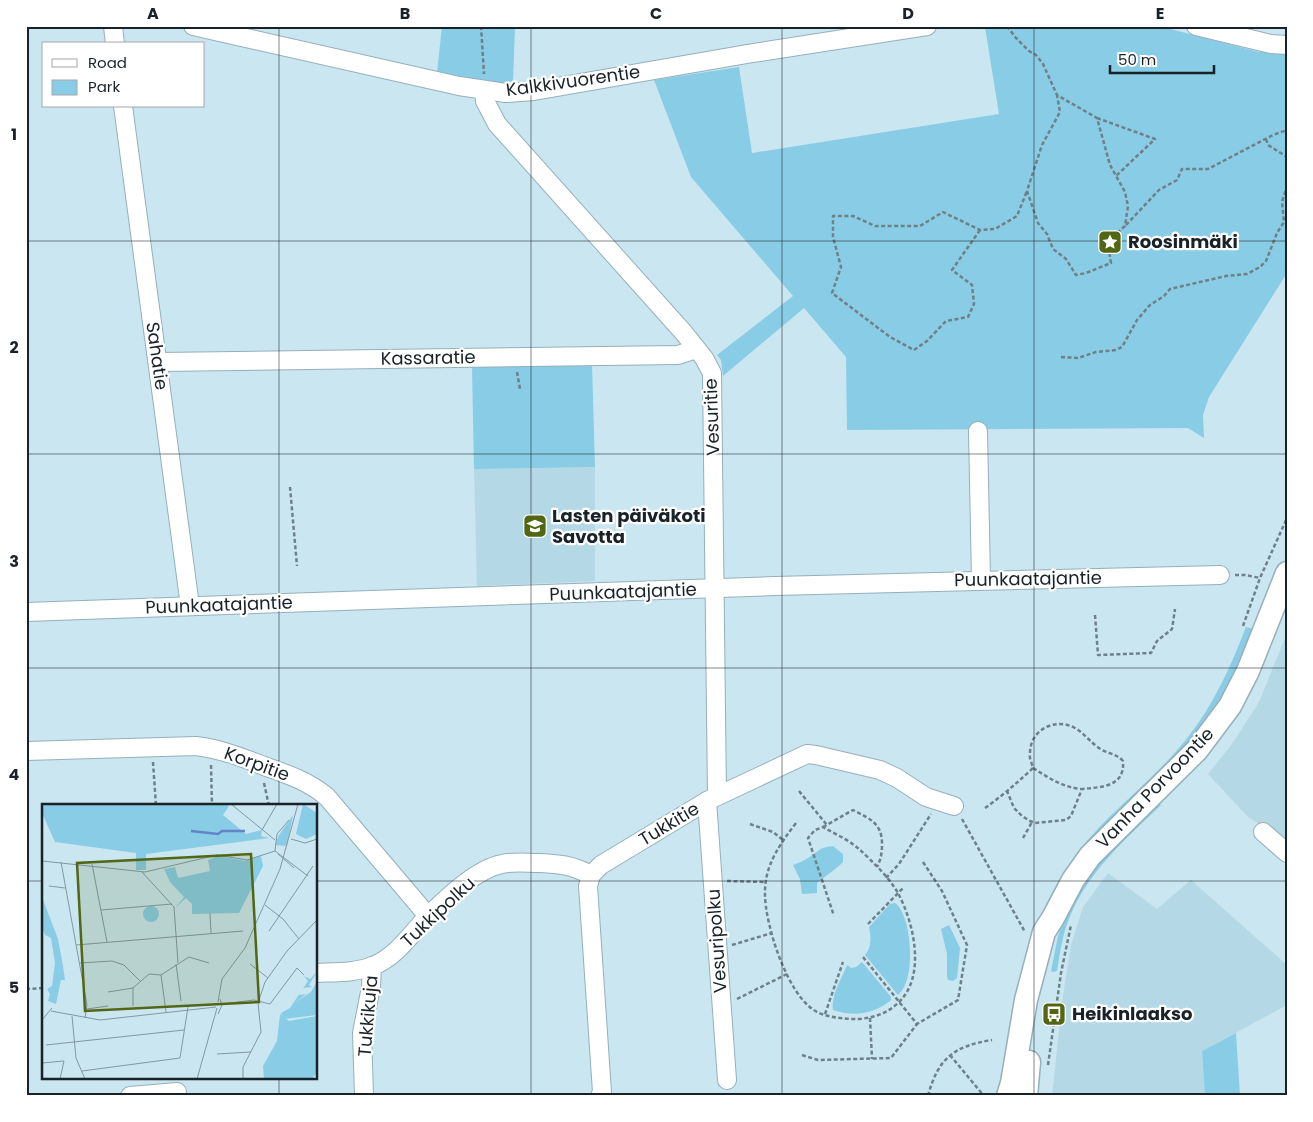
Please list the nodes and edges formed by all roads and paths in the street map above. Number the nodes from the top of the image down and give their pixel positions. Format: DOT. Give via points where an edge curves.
graph roads {
  1 [pos="113,26"];
  2 [pos="193,26"];
  3 [pos="481,26"];
  4 [pos="927,26"];
  5 [pos="1007,26"];
  6 [pos="1196,26"];
  7 [pos="115,42"];
  8 [pos="1287,45"];
  9 [pos="484,91"];
  10 [pos="1057,94"];
  11 [pos="123,108"];
  12 [pos="1097,118"];
  13 [pos="1287,130"];
  14 [pos="1266,139"];
  15 [pos="1287,158"];
  16 [pos="1116,176"];
  17 [pos="1287,186"];
  18 [pos="1027,191"];
  19 [pos="1125,226"];
  20 [pos="980,230"];
  21 [pos="696,349"];
  22 [pos="1061,358"];
  23 [pos="158,362"];
  24 [pos="978,431"];
  25 [pos="290,487"];
  26 [pos="1287,518"];
  27 [pos="297,566"];
  28 [pos="1287,573"];
  29 [pos="1220,575"];
  30 [pos="1260,578"];
  31 [pos="981,580"];
  32 [pos="716,588"];
  33 [pos="190,606"];
  34 [pos="1175,609"];
  35 [pos="26,612"];
  36 [pos="1095,615"];
  37 [pos="1243,626"];
  38 [pos="210,748"];
  39 [pos="26,752"];
  40 [pos="152,760"];
  41 [pos="264,766"];
  42 [pos="1033,768"];
  43 [pos="1082,789"];
  44 [pos="799,791"];
  45 [pos="1008,791"];
  46 [pos="712,798"];
  47 [pos="156,804"];
  48 [pos="212,804"];
  49 [pos="268,804"];
  50 [pos="947,804"];
  51 [pos="985,808"];
  52 [pos="1032,822"];
  53 [pos="796,823"];
  54 [pos="750,824"];
  55 [pos="827,825"];
  56 [pos="823,828"];
  57 [pos="1263,832"];
  58 [pos="1023,838"];
  59 [pos="783,840"];
  60 [pos="1287,853"];
  61 [pos="923,862"];
  62 [pos="877,867"];
  63 [pos="591,875"];
  64 [pos="886,878"];
  65 [pos="713,880"];
  66 [pos="765,882"];
  67 [pos="903,888"];
  68 [pos="898,894"];
  69 [pos="428,916"];
  70 [pos="834,916"];
  71 [pos="1063,918"];
  72 [pos="868,924"];
  73 [pos="772,933"];
  74 [pos="1027,935"];
  75 [pos="718,949"];
  76 [pos="863,957"];
  77 [pos="843,962"];
  78 [pos="372,966"];
  79 [pos="318,973"];
  80 [pos="787,974"];
  81 [pos="42,988"];
  82 [pos="26,989"];
  83 [pos="900,1001"];
  84 [pos="722,1007"];
  85 [pos="825,1014"];
  86 [pos="870,1018"];
  87 [pos="917,1024"];
  88 [pos="992,1040"];
  89 [pos="802,1055"];
  90 [pos="950,1056"];
  91 [pos="872,1059"];
  92 [pos="1047,1071"];
  93 [pos="727,1080"];
  94 [pos="177,1092"];
  95 [pos="602,1095"];
  96 [pos="130,1096"];
  97 [pos="364,1096"];
  98 [pos="928,1096"];
  99 [pos="984,1096"];
  100 [pos="1008,1096"];
  101 [pos="1026,1096"];
  1 -- 7 [label="street"];
  2 -- 9 [label="street, Kalkkivuorentie"];
  3 -- 9 [label="path"];
  4 -- 9 [label="street, Kalkkivuorentie" via="534,90"];
  5 -- 10 [label="path" via="1043,64"];
  6 -- 8 [label="street"];
  9 -- 21 [label="street, Vesuritie" via="497,124"];
  10 -- 12 [label="path"];
  10 -- 18 [label="path" via="1060,112 1042,144"];
  11 -- 23 [label="street, Sahatie"];
  12 -- 16 [label="path"];
  12 -- 16 [label="path" via="1155,139"];
  13 -- 14 [label="path"];
  14 -- 15 [label="path" via="1268,145"];
  14 -- 19 [label="path" via="1208,169 1182,169 1177,180 1159,190"];
  16 -- 19 [label="path" via="1128,206"];
  17 -- 22 [label="path" via="1282,202 1284,222 1260,267 1248,274 1170,289 1137,320 1122,348 1078,358"];
  18 -- 19 [label="path" via="1038,223 1053,249 1066,259 1076,275 1111,263 1109,252 1113,236"];
  18 -- 20 [label="path" via="1017,216 995,229"];
  20 -- 20 [label="path" via="943,212 920,226 875,226 853,216 833,216 833,237 841,267 832,293 890,337 914,350 946,321 968,317 974,304 972,285 952,270"];
  21 -- 23 [label="street, Kassaratie" via="678,355"];
  21 -- 32 [label="street, Vesuritie" via="712,373"];
  23 -- 33 [label="street, Sahatie"];
  24 -- 31 [label="street"];
  25 -- 27 [label="path"];
  26 -- 30 [label="path"];
  28 -- 71 [label="main road, Vanha Porvoontie" via="1248,671 1230,706 1197,750 1090,856 1061,900"];
  29 -- 30 [label="path"];
  29 -- 31 [label="street, Puunkaatajantie"];
  30 -- 37 [label="path"];
  31 -- 32 [label="street, Puunkaatajantie"];
  32 -- 33 [label="street, Puunkaatajantie"];
  32 -- 46 [label="street, Vesuritie"];
  33 -- 35 [label="street, Puunkaatajantie"];
  34 -- 36 [label="path" via="1172,629 1157,641 1152,653 1098,656"];
  38 -- 39 [label="street, Korpitie"];
  38 -- 41 [label="street, Korpitie"];
  38 -- 48 [label="path"];
  40 -- 47 [label="path"];
  41 -- 49 [label="path"];
  41 -- 69 [label="street, Korpitie" via="296,777 327,797"];
  42 -- 43 [label="path" via="1068,788"];
  42 -- 43 [label="path" via="1032,742 1040,730 1049,725 1074,727 1093,744 1123,761 1124,770 1114,783"];
  42 -- 45 [label="path"];
  43 -- 52 [label="path" via="1071,816 1066,820"];
  44 -- 55 [label="path"];
  45 -- 51 [label="path"];
  45 -- 52 [label="path" via="1014,808"];
  46 -- 50 [label="street, Tukkitie" via="807,754 816,754 880,770 926,797"];
  46 -- 63 [label="street, Tukkitie" via="601,865"];
  46 -- 65 [label="street, Vesuripolku"];
  50 -- 64 [label="path"];
  50 -- 74 [label="path"];
  52 -- 58 [label="path"];
  53 -- 59 [label="path"];
  54 -- 59 [label="path" via="773,832"];
  55 -- 56 [label="path"];
  55 -- 62 [label="path" via="853,810 878,826 882,833 882,858"];
  56 -- 62 [label="path" via="857,847"];
  56 -- 70 [label="path" via="815,830 808,838"];
  57 -- 60 [label="street"];
  59 -- 66 [label="path" via="768,866"];
  61 -- 87 [label="path" via="942,891 968,945 958,1000"];
  62 -- 64 [label="path"];
  63 -- 69 [label="street, Tukkipolku" via="567,865 500,864 463,884"];
  63 -- 95 [label="street" via="588,886"];
  64 -- 68 [label="path"];
  65 -- 66 [label="path"];
  65 -- 75 [label="street, Vesuripolku"];
  66 -- 73 [label="path"];
  67 -- 68 [label="path"];
  68 -- 72 [label="path"];
  68 -- 83 [label="path" via="911,927 916,958 914,975"];
  69 -- 78 [label="street, Tukkipolku" via="399,948"];
  71 -- 92 [label="path" via="1065,947"];
  71 -- 100 [label="main road, Vanha Porvoontie" via="1044,932"];
  71 -- 101 [label="main road, Vanha Porvoontie" via="1054,935 1028,1068"];
  73 -- 75 [label="path"];
  73 -- 80 [label="path"];
  75 -- 84 [label="street, Vesuripolku"];
  76 -- 83 [label="path"];
  77 -- 85 [label="path"];
  78 -- 79 [label="street, Tukkipolku"];
  78 -- 97 [label="street, Tukkikuja" via="362,1033"];
  80 -- 84 [label="path"];
  80 -- 85 [label="path" via="803,1000"];
  81 -- 82 [label="path"];
  83 -- 86 [label="path"];
  83 -- 87 [label="path"];
  84 -- 93 [label="street, Vesuripolku"];
  85 -- 86 [label="path" via="850,1019"];
  86 -- 91 [label="path"];
  87 -- 91 [label="path" via="891,1058"];
  88 -- 90 [label="path" via="972,1043"];
  89 -- 91 [label="path" via="818,1060"];
  90 -- 98 [label="path" via="939,1067"];
  90 -- 99 [label="path"];
  94 -- 96 [label="street"];
}
